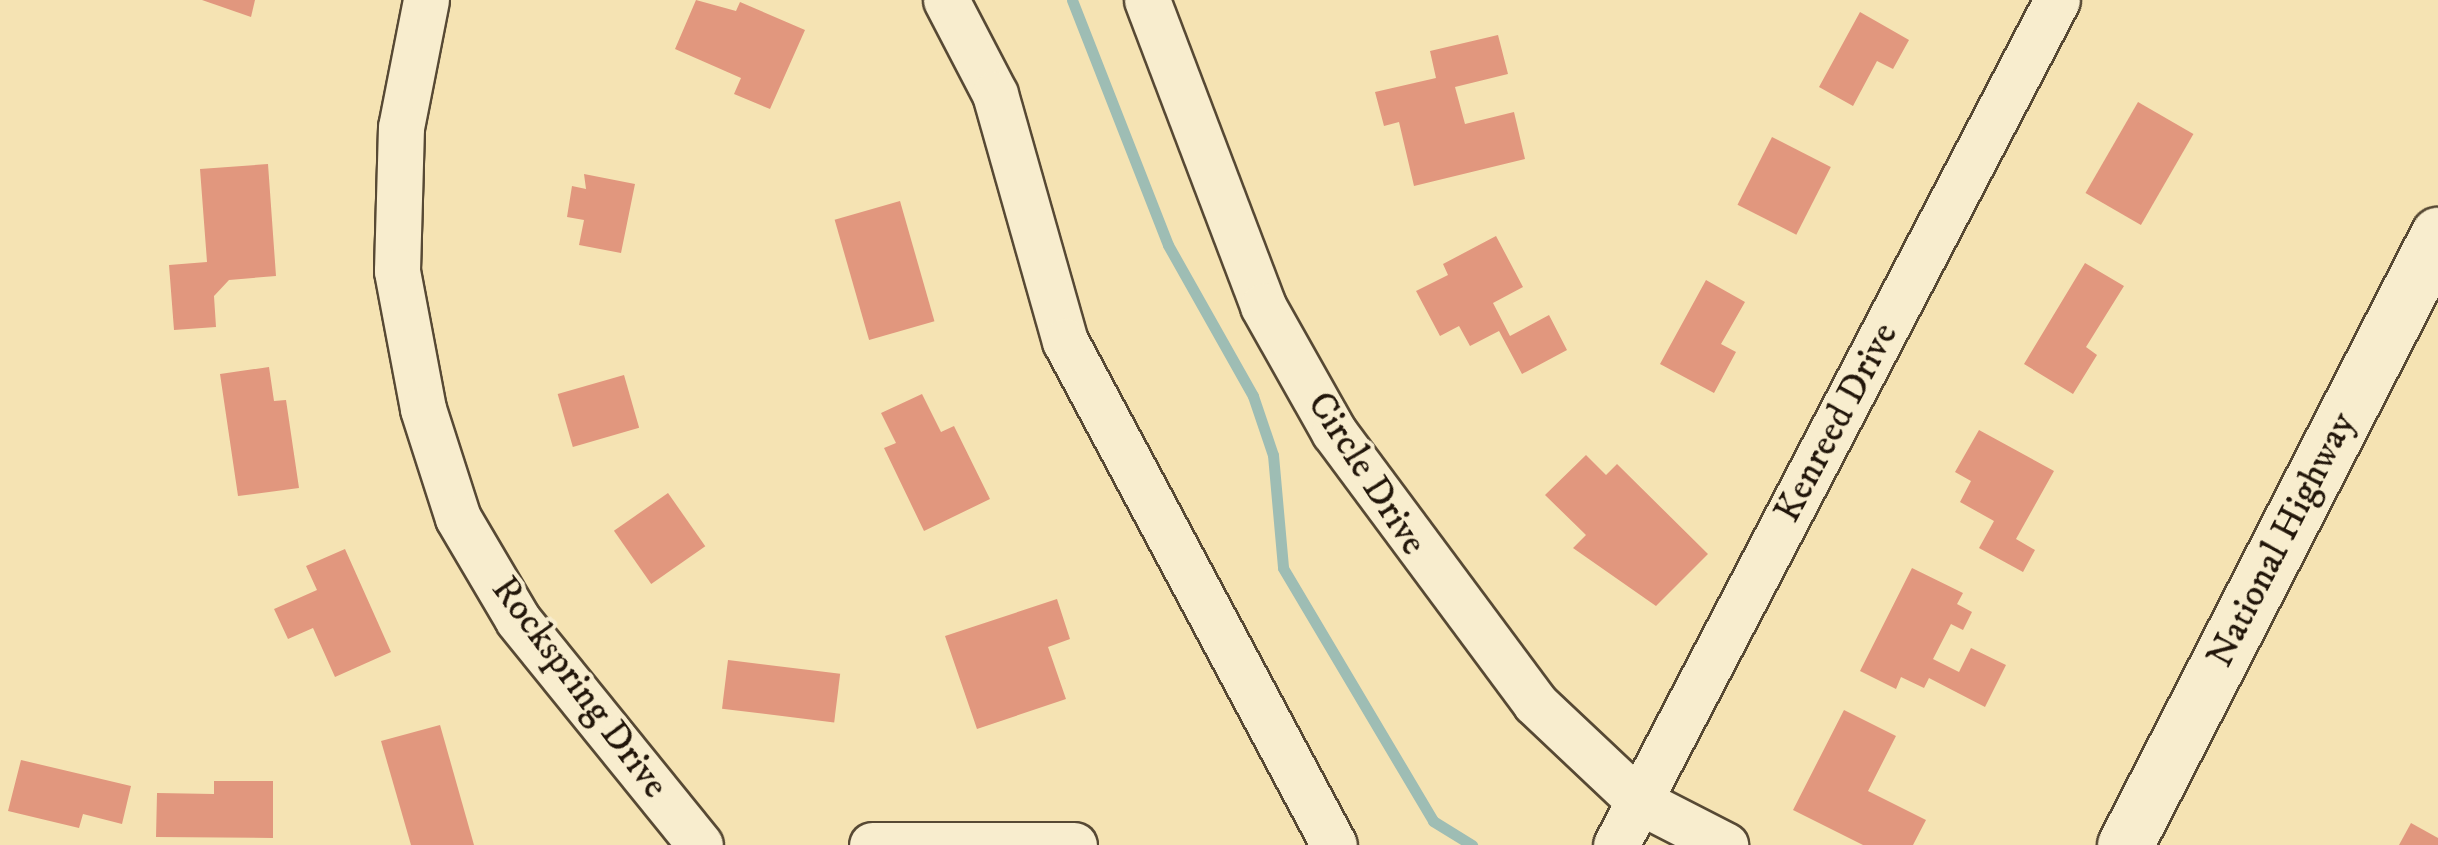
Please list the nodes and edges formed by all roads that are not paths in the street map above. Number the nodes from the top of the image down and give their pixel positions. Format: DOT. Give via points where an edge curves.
graph roads {
  1 [pos="426,0"];
  2 [pos="946,0"];
  3 [pos="1147,0"];
  4 [pos="2058,0"];
  5 [pos="2438,235"];
  6 [pos="1640,801"];
  7 [pos="700,845"];
  8 [pos="872,845"];
  9 [pos="1074,845"];
  10 [pos="1334,845"];
  11 [pos="1616,845"];
  12 [pos="1725,845"];
  13 [pos="2124,845"];
  1 -- 7 [label="street, Rockspring Drive" via="401,127 398,272 423,408 458,518 518,620"];
  2 -- 10 [label="street" via="995,94 1066,341"];
  3 -- 6 [label="street, Circle Drive" via="1263,306 1334,432 1534,704"];
  4 -- 6 [label="street, Kenreed Drive"];
  5 -- 13 [label="main road, National Highway"];
  6 -- 11 [label="street, Kenreed Drive"];
  6 -- 12 [label="street, Circle Drive"];
  8 -- 9 [label="street"];
}
